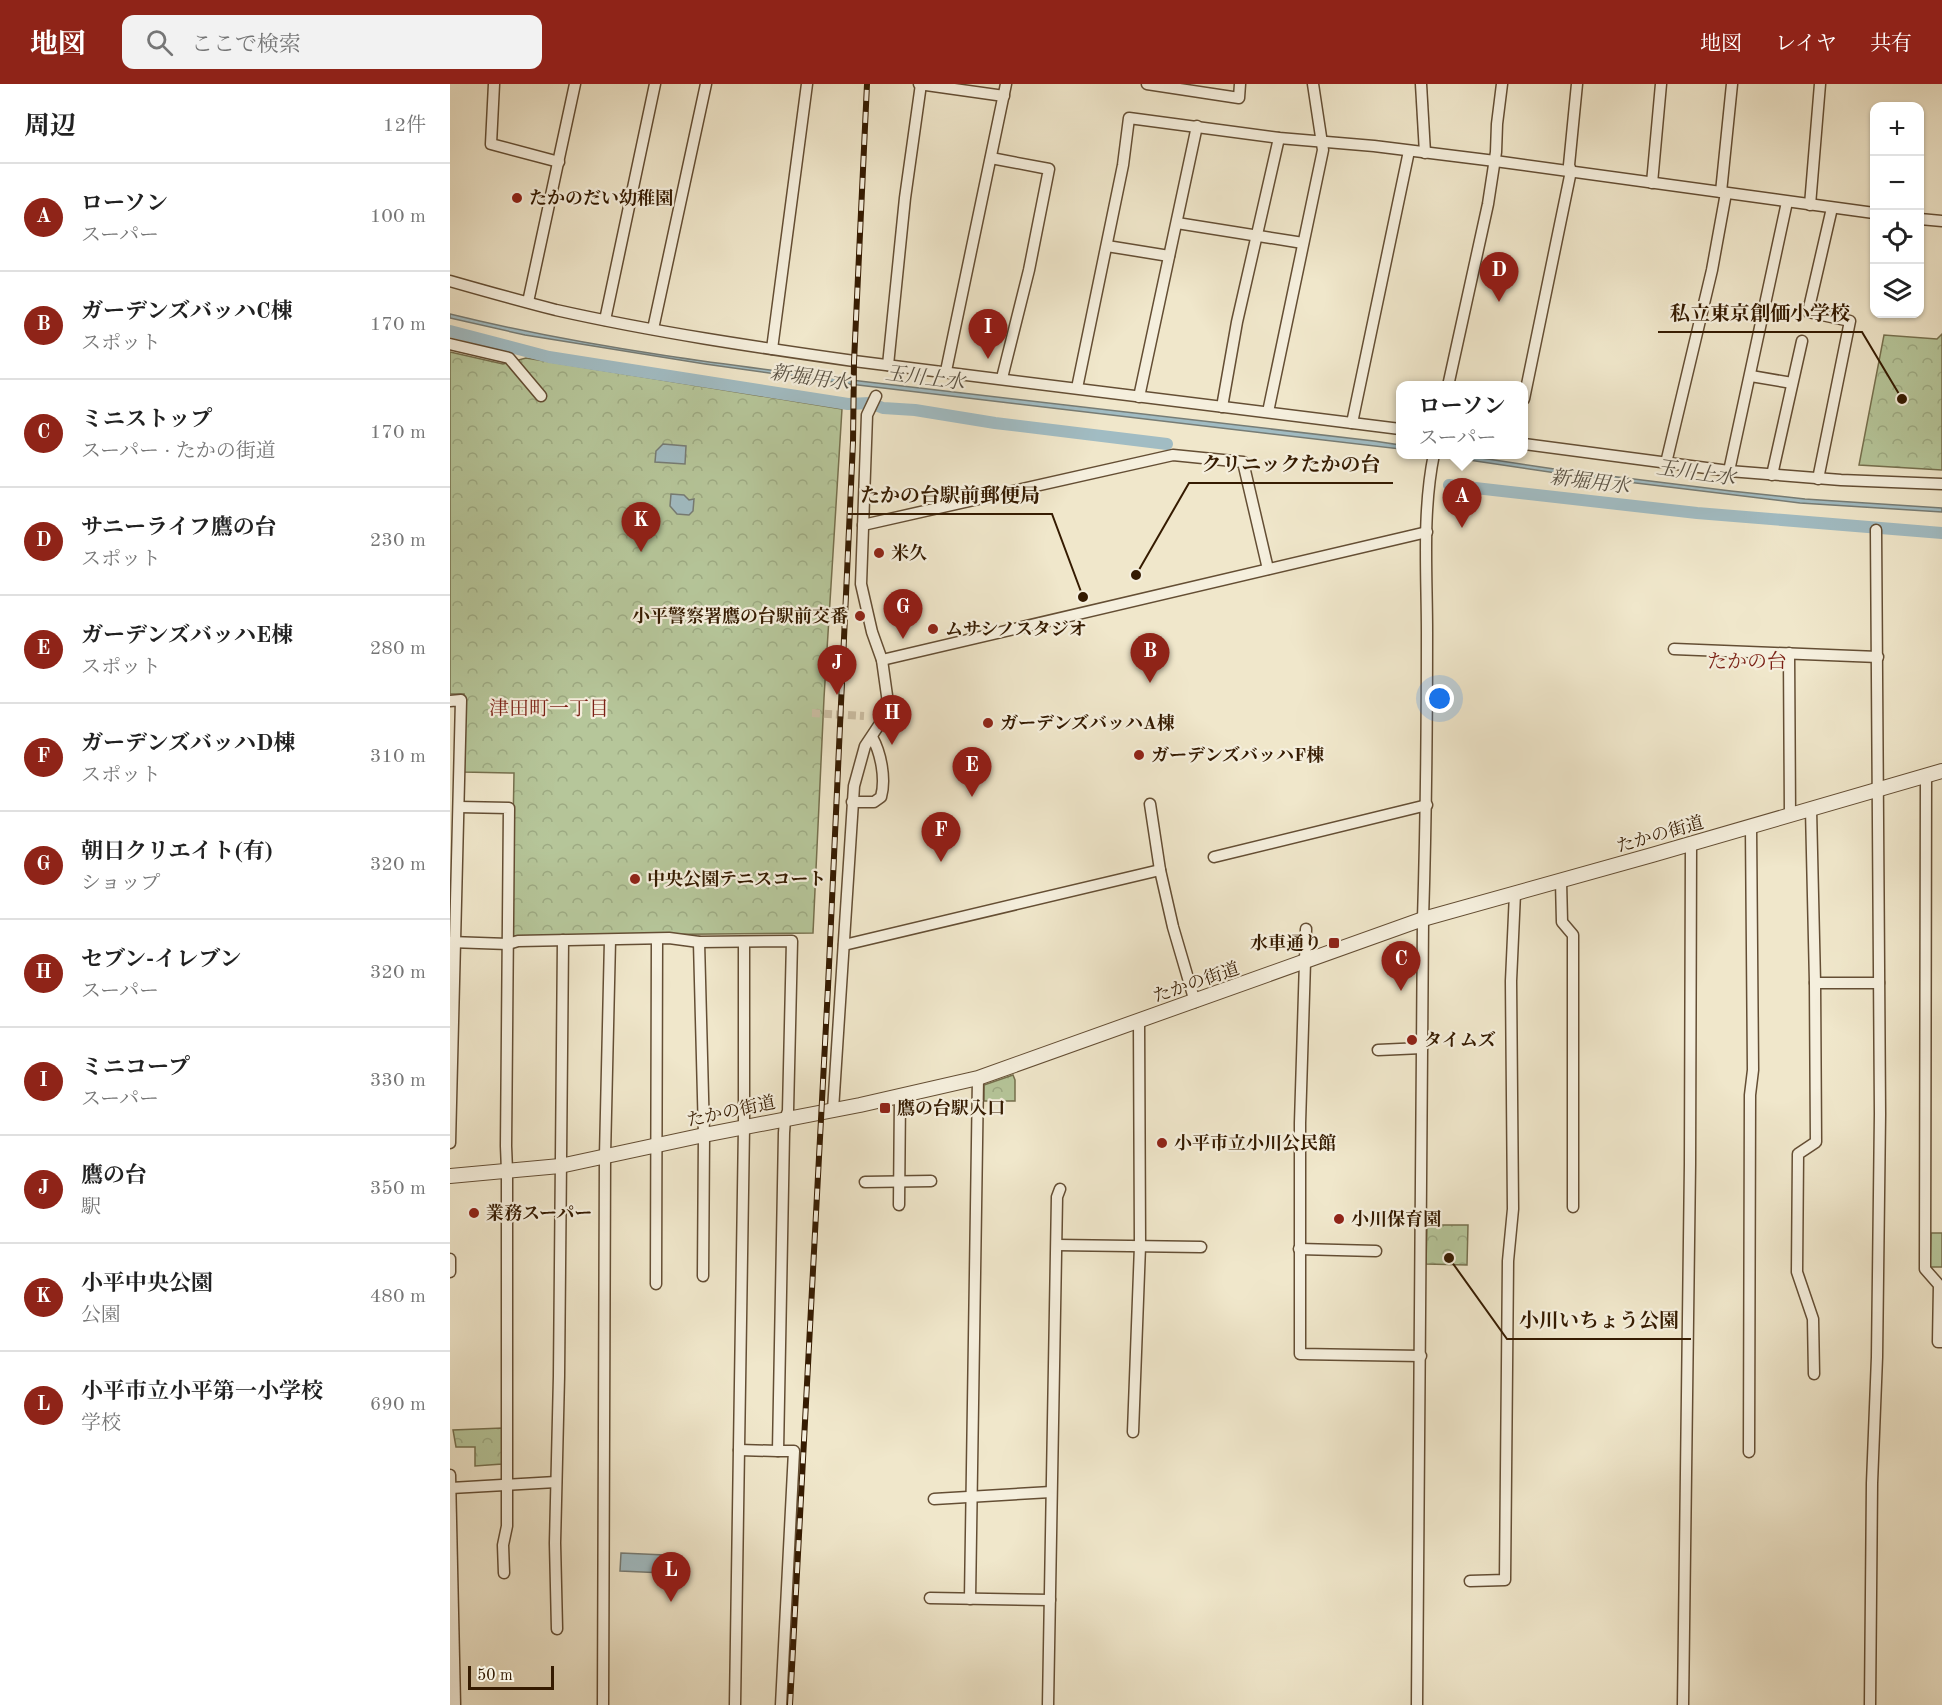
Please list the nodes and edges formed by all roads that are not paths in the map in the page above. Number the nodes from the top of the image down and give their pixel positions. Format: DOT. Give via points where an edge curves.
graph roads {
  1 [pos="495,84"];
  2 [pos="575,84"];
  3 [pos="656,84"];
  4 [pos="706,84"];
  5 [pos="807,84"];
  6 [pos="920,84"];
  7 [pos="1006,84"];
  8 [pos="1147,84"];
  9 [pos="1240,84"];
  10 [pos="1313,84"];
  11 [pos="1421,84"];
  12 [pos="1502,84"];
  13 [pos="1577,84"];
  14 [pos="1661,84"];
  15 [pos="1732,84"];
  16 [pos="1820,84"];
  17 [pos="1004,96"];
  18 [pos="1197,126"];
  19 [pos="1279,138"];
  20 [pos="1322,142"];
  21 [pos="1409,151"];
  22 [pos="1425,153"];
  23 [pos="991,158"];
  24 [pos="1495,161"];
  25 [pos="559,162"];
  26 [pos="1571,171"];
  27 [pos="1652,183"];
  28 [pos="1723,193"];
  29 [pos="1787,202"];
  30 [pos="1810,205"];
  31 [pos="1832,208"];
  32 [pos="1870,212"];
  33 [pos="1924,219"];
  34 [pos="1942,221"];
  35 [pos="1177,224"];
  36 [pos="1256,236"];
  37 [pos="1303,243"];
  38 [pos="1107,246"];
  39 [pos="1169,256"];
  40 [pos="450,281"];
  41 [pos="528,302"];
  42 [pos="605,320"];
  43 [pos="653,328"];
  44 [pos="1802,341"];
  45 [pos="450,344"];
  46 [pos="772,349"];
  47 [pos="882,367"];
  48 [pos="946,371"];
  49 [pos="1751,376"];
  50 [pos="1002,378"];
  51 [pos="1449,381"];
  52 [pos="1528,381"];
  53 [pos="1792,383"];
  54 [pos="1077,388"];
  55 [pos="541,396"];
  56 [pos="1139,396"];
  57 [pos="875,398"];
  58 [pos="1222,406"];
  59 [pos="1269,412"];
  60 [pos="1352,423"];
  61 [pos="1396,428"];
  62 [pos="1528,445"];
  63 [pos="1433,459"];
  64 [pos="1666,463"];
  65 [pos="1729,471"];
  66 [pos="1772,475"];
  67 [pos="1818,479"];
  68 [pos="1942,484"];
  69 [pos="863,525"];
  70 [pos="1876,530"];
  71 [pos="1427,532"];
  72 [pos="1268,569"];
  73 [pos="1674,649"];
  74 [pos="1789,653"];
  75 [pos="1878,657"];
  76 [pos="882,660"];
  77 [pos="450,701"];
  78 [pos="872,737"];
  79 [pos="1942,771"];
  80 [pos="1926,776"];
  81 [pos="1879,789"];
  82 [pos="852,802"];
  83 [pos="1150,804"];
  84 [pos="1427,805"];
  85 [pos="459,807"];
  86 [pos="1811,808"];
  87 [pos="1790,815"];
  88 [pos="1751,826"];
  89 [pos="1691,844"];
  90 [pos="1214,857"];
  91 [pos="1160,870"];
  92 [pos="1561,881"];
  93 [pos="1515,894"];
  94 [pos="1423,919"];
  95 [pos="1306,928"];
  96 [pos="610,939"];
  97 [pos="657,939"];
  98 [pos="562,940"];
  99 [pos="699,942"];
  100 [pos="744,942"];
  101 [pos="453,943"];
  102 [pos="508,944"];
  103 [pos="844,945"];
  104 [pos="1303,963"];
  105 [pos="1815,983"];
  106 [pos="1879,983"];
  107 [pos="1195,1002"];
  108 [pos="1139,1021"];
  109 [pos="1422,1048"];
  110 [pos="1378,1050"];
  111 [pos="978,1078"];
  112 [pos="900,1096"];
  113 [pos="833,1110"];
  114 [pos="785,1119"];
  115 [pos="744,1127"];
  116 [pos="704,1135"];
  117 [pos="450,1143"];
  118 [pos="657,1145"];
  119 [pos="606,1156"];
  120 [pos="560,1166"];
  121 [pos="507,1171"];
  122 [pos="450,1176"];
  123 [pos="900,1181"];
  124 [pos="930,1181"];
  125 [pos="865,1182"];
  126 [pos="1060,1190"];
  127 [pos="899,1205"];
  128 [pos="1573,1207"];
  129 [pos="1057,1245"];
  130 [pos="1140,1246"];
  131 [pos="1201,1247"];
  132 [pos="1299,1250"];
  133 [pos="1377,1251"];
  134 [pos="450,1259"];
  135 [pos="450,1272"];
  136 [pos="703,1276"];
  137 [pos="656,1284"];
  138 [pos="1942,1342"];
  139 [pos="1421,1356"];
  140 [pos="1814,1374"];
  141 [pos="1133,1432"];
  142 [pos="739,1450"];
  143 [pos="778,1451"];
  144 [pos="1749,1452"];
  145 [pos="450,1475"];
  146 [pos="556,1482"];
  147 [pos="506,1485"];
  148 [pos="451,1488"];
  149 [pos="1051,1492"];
  150 [pos="973,1497"];
  151 [pos="934,1499"];
  152 [pos="450,1533"];
  153 [pos="504,1573"];
  154 [pos="1470,1581"];
  155 [pos="930,1598"];
  156 [pos="970,1599"];
  157 [pos="1050,1600"];
  158 [pos="557,1629"];
  159 [pos="454,1705"];
  160 [pos="603,1705"];
  161 [pos="735,1705"];
  162 [pos="781,1705"];
  163 [pos="1048,1705"];
  164 [pos="1417,1705"];
  165 [pos="1683,1705"];
  166 [pos="1870,1705"];
  1 -- 25 [label="street" via="490,144"];
  2 -- 25 [label="street"];
  3 -- 42 [label="street"];
  4 -- 43 [label="street"];
  5 -- 46 [label="street"];
  6 -- 17 [label="street"];
  6 -- 47 [label="street"];
  7 -- 17 [label="street"];
  8 -- 9 [label="street" via="1239,98"];
  10 -- 20 [label="street"];
  11 -- 22 [label="street"];
  12 -- 24 [label="street"];
  13 -- 26 [label="street"];
  14 -- 27 [label="street"];
  15 -- 28 [label="street"];
  16 -- 30 [label="street"];
  17 -- 23 [label="street"];
  18 -- 19 [label="street"];
  18 -- 35 [label="street"];
  18 -- 38 [label="street" via="1129,118"];
  19 -- 20 [label="street"];
  19 -- 36 [label="street"];
  20 -- 21 [label="street"];
  20 -- 37 [label="street"];
  21 -- 22 [label="street"];
  21 -- 60 [label="street"];
  22 -- 24 [label="street"];
  23 -- 48 [label="street"];
  23 -- 50 [label="street" via="1049,169"];
  24 -- 26 [label="street"];
  24 -- 51 [label="street"];
  25 -- 41 [label="street"];
  26 -- 27 [label="street"];
  26 -- 52 [label="street"];
  27 -- 28 [label="street"];
  28 -- 29 [label="street"];
  28 -- 64 [label="street" via="1712,270"];
  29 -- 30 [label="street"];
  29 -- 49 [label="street"];
  30 -- 31 [label="street"];
  31 -- 32 [label="street"];
  31 -- 67 [label="street" via="1808,312 1850,321"];
  33 -- 34 [label="street"];
  35 -- 36 [label="street"];
  35 -- 39 [label="street"];
  36 -- 37 [label="street"];
  36 -- 58 [label="street"];
  37 -- 59 [label="street"];
  38 -- 39 [label="street"];
  38 -- 54 [label="street"];
  39 -- 56 [label="street"];
  40 -- 41 [label="street"];
  41 -- 42 [label="street"];
  42 -- 43 [label="street"];
  43 -- 46 [label="street"];
  44 -- 53 [label="street"];
  45 -- 55 [label="street" via="509,358"];
  46 -- 47 [label="street"];
  47 -- 48 [label="street"];
  48 -- 50 [label="street"];
  49 -- 53 [label="street"];
  49 -- 65 [label="street"];
  50 -- 54 [label="street"];
  53 -- 66 [label="street"];
  54 -- 56 [label="street"];
  56 -- 58 [label="street"];
  57 -- 69 [label="street" via="867,415"];
  58 -- 59 [label="street"];
  59 -- 60 [label="street"];
  60 -- 61 [label="street"];
  62 -- 64 [label="street"];
  63 -- 71 [label="street"];
  64 -- 65 [label="street"];
  65 -- 66 [label="street"];
  66 -- 67 [label="street"];
  67 -- 68 [label="street"];
  69 -- 72 [label="street" via="1173,455 1243,462"];
  69 -- 76 [label="street" via="861,584"];
  70 -- 75 [label="street"];
  71 -- 72 [label="street"];
  71 -- 84 [label="street"];
  72 -- 76 [label="street"];
  73 -- 74 [label="street"];
  74 -- 75 [label="street"];
  74 -- 87 [label="street"];
  75 -- 81 [label="street"];
  76 -- 78 [label="street" via="889,710"];
  77 -- 85 [label="street" via="461,700"];
  78 -- 82 [label="street" via="865,746"];
  78 -- 82 [label="street" via="878,749 881,797 874,802"];
  79 -- 80 [label="street, たかの街道"];
  80 -- 81 [label="street, たかの街道"];
  80 -- 138 [label="street" via="1925,1269 1939,1285 1938,1342"];
  81 -- 86 [label="street, たかの街道"];
  81 -- 106 [label="street"];
  82 -- 103 [label="street"];
  83 -- 91 [label="street"];
  84 -- 90 [label="street"];
  84 -- 94 [label="street"];
  85 -- 101 [label="street"];
  85 -- 102 [label="street" via="509,808"];
  86 -- 87 [label="street, たかの街道"];
  86 -- 105 [label="street"];
  87 -- 88 [label="street, たかの街道"];
  88 -- 89 [label="street, たかの街道"];
  88 -- 144 [label="street"];
  89 -- 92 [label="street, たかの街道"];
  89 -- 165 [label="street"];
  91 -- 103 [label="street"];
  91 -- 107 [label="street"];
  92 -- 93 [label="street, たかの街道"];
  92 -- 128 [label="street" via="1562,922 1573,936 1577,1167"];
  93 -- 94 [label="street, たかの街道"];
  93 -- 154 [label="street" via="1511,981 1513,1209 1508,1262 1504,1580"];
  94 -- 104 [label="street, たかの街道"];
  94 -- 109 [label="street"];
  95 -- 104 [label="street"];
  96 -- 97 [label="street"];
  96 -- 98 [label="street"];
  96 -- 119 [label="street"];
  97 -- 99 [label="street"];
  97 -- 118 [label="street"];
  98 -- 102 [label="street"];
  98 -- 120 [label="street"];
  99 -- 100 [label="street"];
  99 -- 116 [label="street"];
  100 -- 114 [label="street" via="792,941"];
  100 -- 115 [label="street"];
  101 -- 102 [label="street"];
  101 -- 117 [label="street"];
  102 -- 121 [label="street"];
  103 -- 113 [label="street"];
  104 -- 107 [label="street, たかの街道"];
  104 -- 132 [label="street"];
  105 -- 106 [label="street"];
  105 -- 140 [label="street" via="1816,1142 1798,1154 1797,1272 1813,1319"];
  106 -- 166 [label="street"];
  107 -- 108 [label="street, たかの街道"];
  108 -- 111 [label="street, たかの街道"];
  108 -- 130 [label="street"];
  109 -- 110 [label="street"];
  109 -- 139 [label="street"];
  111 -- 112 [label="street, たかの街道"];
  111 -- 150 [label="street"];
  112 -- 113 [label="street, たかの街道"];
  112 -- 123 [label="street"];
  113 -- 114 [label="street, たかの街道"];
  114 -- 115 [label="street, たかの街道"];
  114 -- 143 [label="street"];
  115 -- 116 [label="street, たかの街道"];
  115 -- 142 [label="street"];
  116 -- 118 [label="street, たかの街道"];
  116 -- 136 [label="street"];
  118 -- 119 [label="street, たかの街道"];
  118 -- 137 [label="street"];
  119 -- 120 [label="street, たかの街道"];
  119 -- 160 [label="street"];
  120 -- 121 [label="street, たかの街道"];
  120 -- 146 [label="street"];
  121 -- 122 [label="street, たかの街道"];
  121 -- 147 [label="street"];
  123 -- 124 [label="street"];
  123 -- 125 [label="street"];
  123 -- 127 [label="street"];
  126 -- 129 [label="street"];
  129 -- 130 [label="street"];
  129 -- 149 [label="street"];
  130 -- 131 [label="street"];
  130 -- 141 [label="street"];
  132 -- 133 [label="street"];
  132 -- 139 [label="street" via="1300,1354"];
  134 -- 135 [label="street"];
  139 -- 164 [label="street"];
  142 -- 143 [label="street"];
  142 -- 161 [label="street"];
  143 -- 162 [label="street" via="794,1451"];
  145 -- 148 [label="street"];
  146 -- 147 [label="street"];
  146 -- 158 [label="street"];
  147 -- 148 [label="street"];
  147 -- 153 [label="street"];
  148 -- 152 [label="street"];
  149 -- 150 [label="street"];
  149 -- 157 [label="street"];
  150 -- 151 [label="street"];
  150 -- 156 [label="street"];
  152 -- 159 [label="street"];
  155 -- 156 [label="street"];
  156 -- 157 [label="street"];
  157 -- 163 [label="street"];
}
